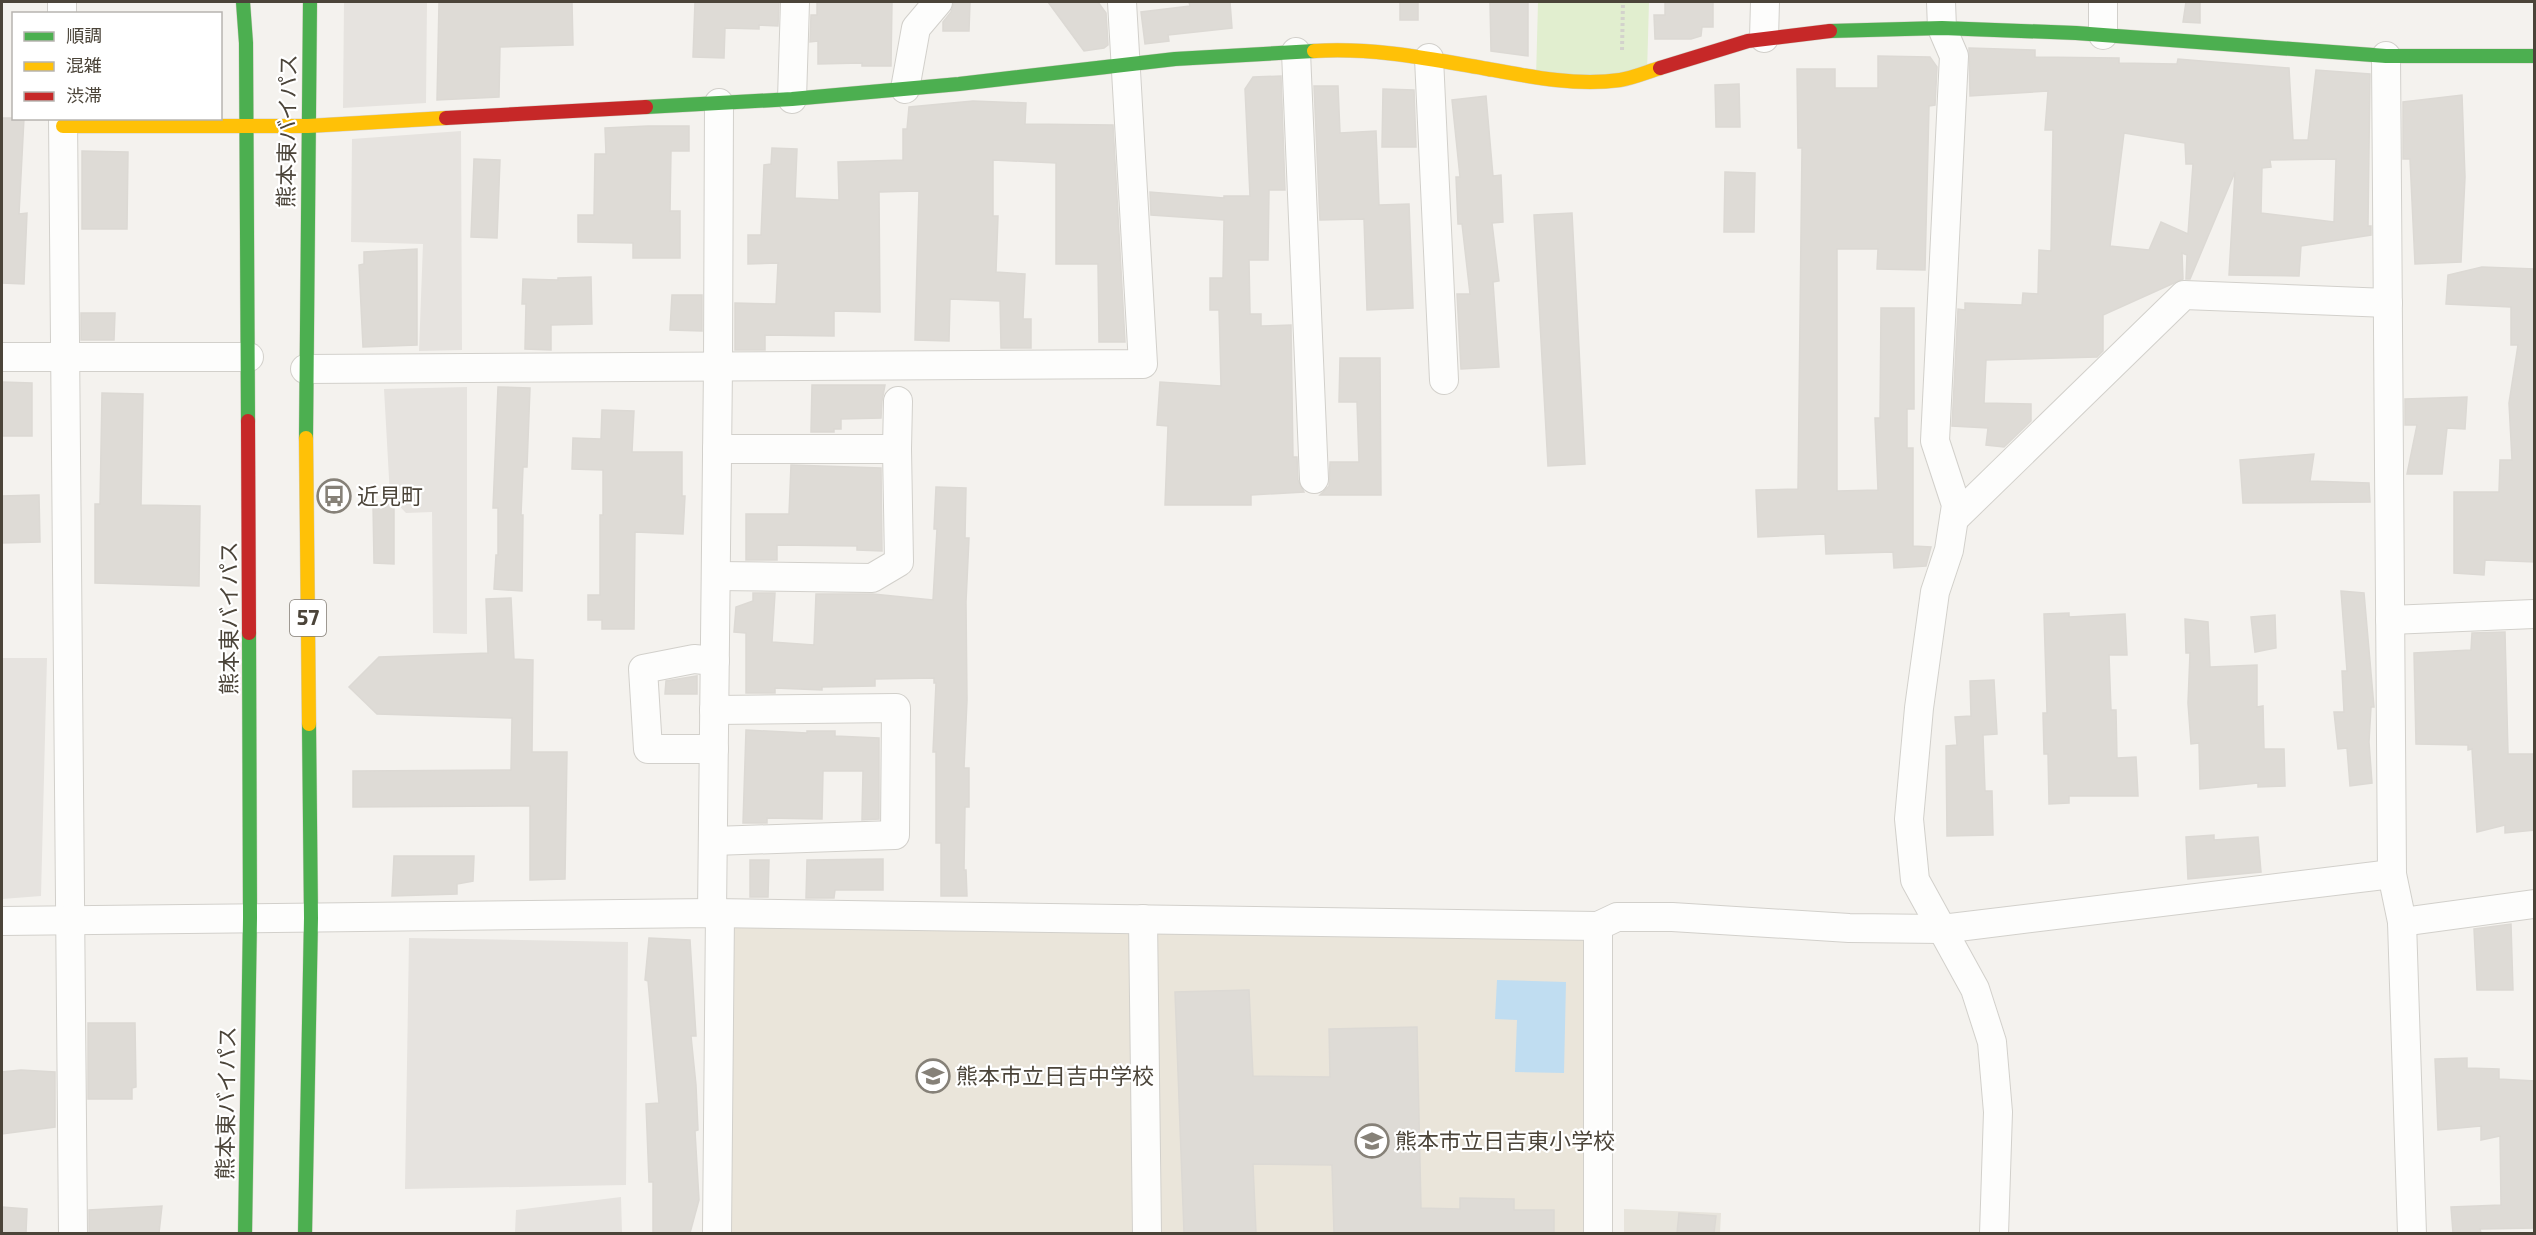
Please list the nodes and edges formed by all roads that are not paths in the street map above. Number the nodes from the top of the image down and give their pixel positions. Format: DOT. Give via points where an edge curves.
graph roads {
  1 [pos="246,2"];
  2 [pos="310,2"];
  3 [pos="795,2"];
  4 [pos="938,2"];
  5 [pos="1122,2"];
  6 [pos="1765,2"];
  7 [pos="2103,2"];
  8 [pos="1941,15"];
  9 [pos="2103,35"];
  10 [pos="1764,38"];
  11 [pos="1296,52"];
  12 [pos="2386,56"];
  13 [pos="2535,56"];
  14 [pos="1429,58"];
  15 [pos="1126,64"];
  16 [pos="905,89"];
  17 [pos="792,99"];
  18 [pos="719,104"];
  19 [pos="63,122"];
  20 [pos="246,125"];
  21 [pos="308,126"];
  22 [pos="2388,303"];
  23 [pos="2,357"];
  24 [pos="65,357"];
  25 [pos="249,357"];
  26 [pos="718,366"];
  27 [pos="305,369"];
  28 [pos="1444,380"];
  29 [pos="898,401"];
  30 [pos="717,449"];
  31 [pos="897,449"];
  32 [pos="1314,479"];
  33 [pos="1954,519"];
  34 [pos="716,576"];
  35 [pos="2535,614"];
  36 [pos="2390,620"];
  37 [pos="715,660"];
  38 [pos="714,710"];
  39 [pos="714,749"];
  40 [pos="713,841"];
  41 [pos="2392,874"];
  42 [pos="2535,904"];
  43 [pos="716,913"];
  44 [pos="250,918"];
  45 [pos="310,918"];
  46 [pos="1143,919"];
  47 [pos="2,921"];
  48 [pos="70,921"];
  49 [pos="2402,922"];
  50 [pos="1598,926"];
  51 [pos="1942,929"];
  52 [pos="73,1233"];
  53 [pos="245,1233"];
  54 [pos="305,1233"];
  55 [pos="717,1233"];
  56 [pos="1147,1233"];
  57 [pos="1598,1233"];
  58 [pos="1994,1233"];
  59 [pos="2412,1233"];
  1 -- 20 [label="main road, 熊本東バイパス"];
  2 -- 21 [label="main road, 熊本東バイパス / 57"];
  3 -- 17 [label="street"];
  4 -- 16 [label="street" via="916,28"];
  5 -- 15 [label="street"];
  6 -- 10 [label="street"];
  7 -- 9 [label="street"];
  8 -- 9 [label="main road"];
  8 -- 10 [label="main road"];
  8 -- 33 [label="street" via="1954,56 1935,441 1956,505"];
  9 -- 12 [label="main road"];
  10 -- 14 [label="main road" via="1621,80 1536,78"];
  11 -- 14 [label="main road" via="1345,50"];
  11 -- 15 [label="main road"];
  11 -- 32 [label="street"];
  12 -- 13 [label="main road"];
  12 -- 22 [label="street"];
  14 -- 28 [label="street"];
  15 -- 16 [label="main road"];
  15 -- 26 [label="street" via="1143,364"];
  16 -- 17 [label="main road"];
  17 -- 18 [label="main road"];
  18 -- 21 [label="main road"];
  18 -- 26 [label="street"];
  19 -- 20 [label="main road"];
  19 -- 24 [label="street"];
  20 -- 21 [label="main road"];
  20 -- 25 [label="main road, 熊本東バイパス"];
  21 -- 27 [label="main road, 熊本東バイパス / 57"];
  22 -- 33 [label="street" via="2184,295"];
  22 -- 36 [label="street"];
  23 -- 24 [label="street"];
  24 -- 25 [label="street"];
  24 -- 48 [label="street"];
  25 -- 44 [label="main road, 熊本東バイパス"];
  26 -- 27 [label="street"];
  26 -- 30 [label="street"];
  27 -- 45 [label="main road, 熊本東バイパス / 57"];
  29 -- 31 [label="street"];
  30 -- 31 [label="street"];
  30 -- 34 [label="street"];
  31 -- 34 [label="street" via="899,562 872,578"];
  33 -- 51 [label="street" via="1935,592 1909,819 1916,880"];
  34 -- 37 [label="street"];
  35 -- 36 [label="street"];
  36 -- 41 [label="street"];
  37 -- 38 [label="street"];
  37 -- 39 [label="street" via="694,659 643,669 648,749"];
  38 -- 39 [label="street"];
  38 -- 40 [label="street" via="896,708 896,812 895,835"];
  39 -- 40 [label="street"];
  40 -- 43 [label="street"];
  41 -- 49 [label="street"];
  41 -- 51 [label="street"];
  42 -- 49 [label="street"];
  43 -- 45 [label="street"];
  43 -- 46 [label="street"];
  43 -- 55 [label="street"];
  44 -- 45 [label="street"];
  44 -- 48 [label="street"];
  44 -- 53 [label="main road, 熊本東バイパス"];
  45 -- 54 [label="main road, 熊本東バイパス / 57"];
  46 -- 50 [label="street"];
  46 -- 56 [label="street"];
  47 -- 48 [label="street"];
  48 -- 52 [label="street"];
  49 -- 59 [label="street"];
  50 -- 51 [label="street" via="1617,917 1672,917 1849,928"];
  50 -- 57 [label="street"];
  51 -- 58 [label="street" via="1975,989 1992,1042 1998,1112"];
}
